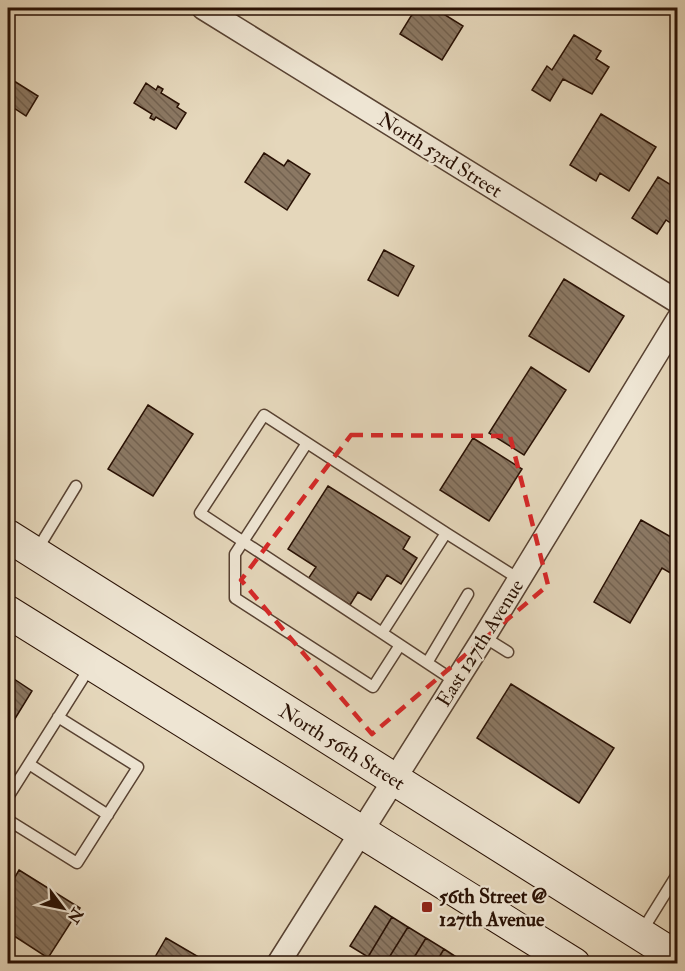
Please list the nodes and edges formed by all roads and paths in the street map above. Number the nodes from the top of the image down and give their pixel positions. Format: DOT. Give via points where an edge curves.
graph roads {
  1 [pos="203,8"];
  2 [pos="678,302"];
  3 [pos="678,319"];
  4 [pos="307,444"];
  5 [pos="76,486"];
  6 [pos="446,533"];
  7 [pos="8,536"];
  8 [pos="242,542"];
  9 [pos="36,553"];
  10 [pos="519,579"];
  11 [pos="468,594"];
  12 [pos="8,612"];
  13 [pos="382,633"];
  14 [pos="484,637"];
  15 [pos="400,645"];
  16 [pos="508,652"];
  17 [pos="427,663"];
  18 [pos="92,664"];
  19 [pos="456,682"];
  20 [pos="58,717"];
  21 [pos="29,764"];
  22 [pos="394,780"];
  23 [pos="8,797"];
  24 [pos="108,815"];
  25 [pos="8,820"];
  26 [pos="362,830"];
  27 [pos="678,873"];
  28 [pos="640,934"];
  29 [pos="678,958"];
  30 [pos="287,960"];
  31 [pos="574,963"];
  1 -- 2 [label="street, North 53rd Street"];
  3 -- 10 [label="street, East 127th Avenue"];
  4 -- 6 [label="lane"];
  4 -- 8 [label="lane"];
  4 -- 8 [label="lane" via="264,415 257,425 200,513"];
  5 -- 9 [label="lane"];
  6 -- 10 [label="lane"];
  6 -- 13 [label="lane"];
  7 -- 9 [label="main road, North 56th Street"];
  8 -- 13 [label="lane"];
  8 -- 15 [label="lane" via="235,554 235,598 374,687"];
  9 -- 22 [label="main road, North 56th Street"];
  10 -- 14 [label="street, East 127th Avenue"];
  11 -- 17 [label="lane"];
  12 -- 18 [label="main road"];
  13 -- 15 [label="lane"];
  14 -- 16 [label="lane"];
  14 -- 19 [label="street, East 127th Avenue"];
  15 -- 17 [label="lane"];
  17 -- 19 [label="lane"];
  18 -- 20 [label="lane"];
  18 -- 26 [label="main road"];
  19 -- 22 [label="street, East 127th Avenue"];
  20 -- 21 [label="lane"];
  20 -- 24 [label="lane" via="138,767"];
  21 -- 23 [label="lane"];
  21 -- 24 [label="lane"];
  22 -- 26 [label="street, East 127th Avenue"];
  22 -- 28 [label="main road, North 56th Street"];
  24 -- 25 [label="lane" via="77,863"];
  26 -- 30 [label="street, East 127th Avenue"];
  26 -- 31 [label="main road"];
  27 -- 28 [label="lane"];
  28 -- 29 [label="main road, North 56th Street"];
}
